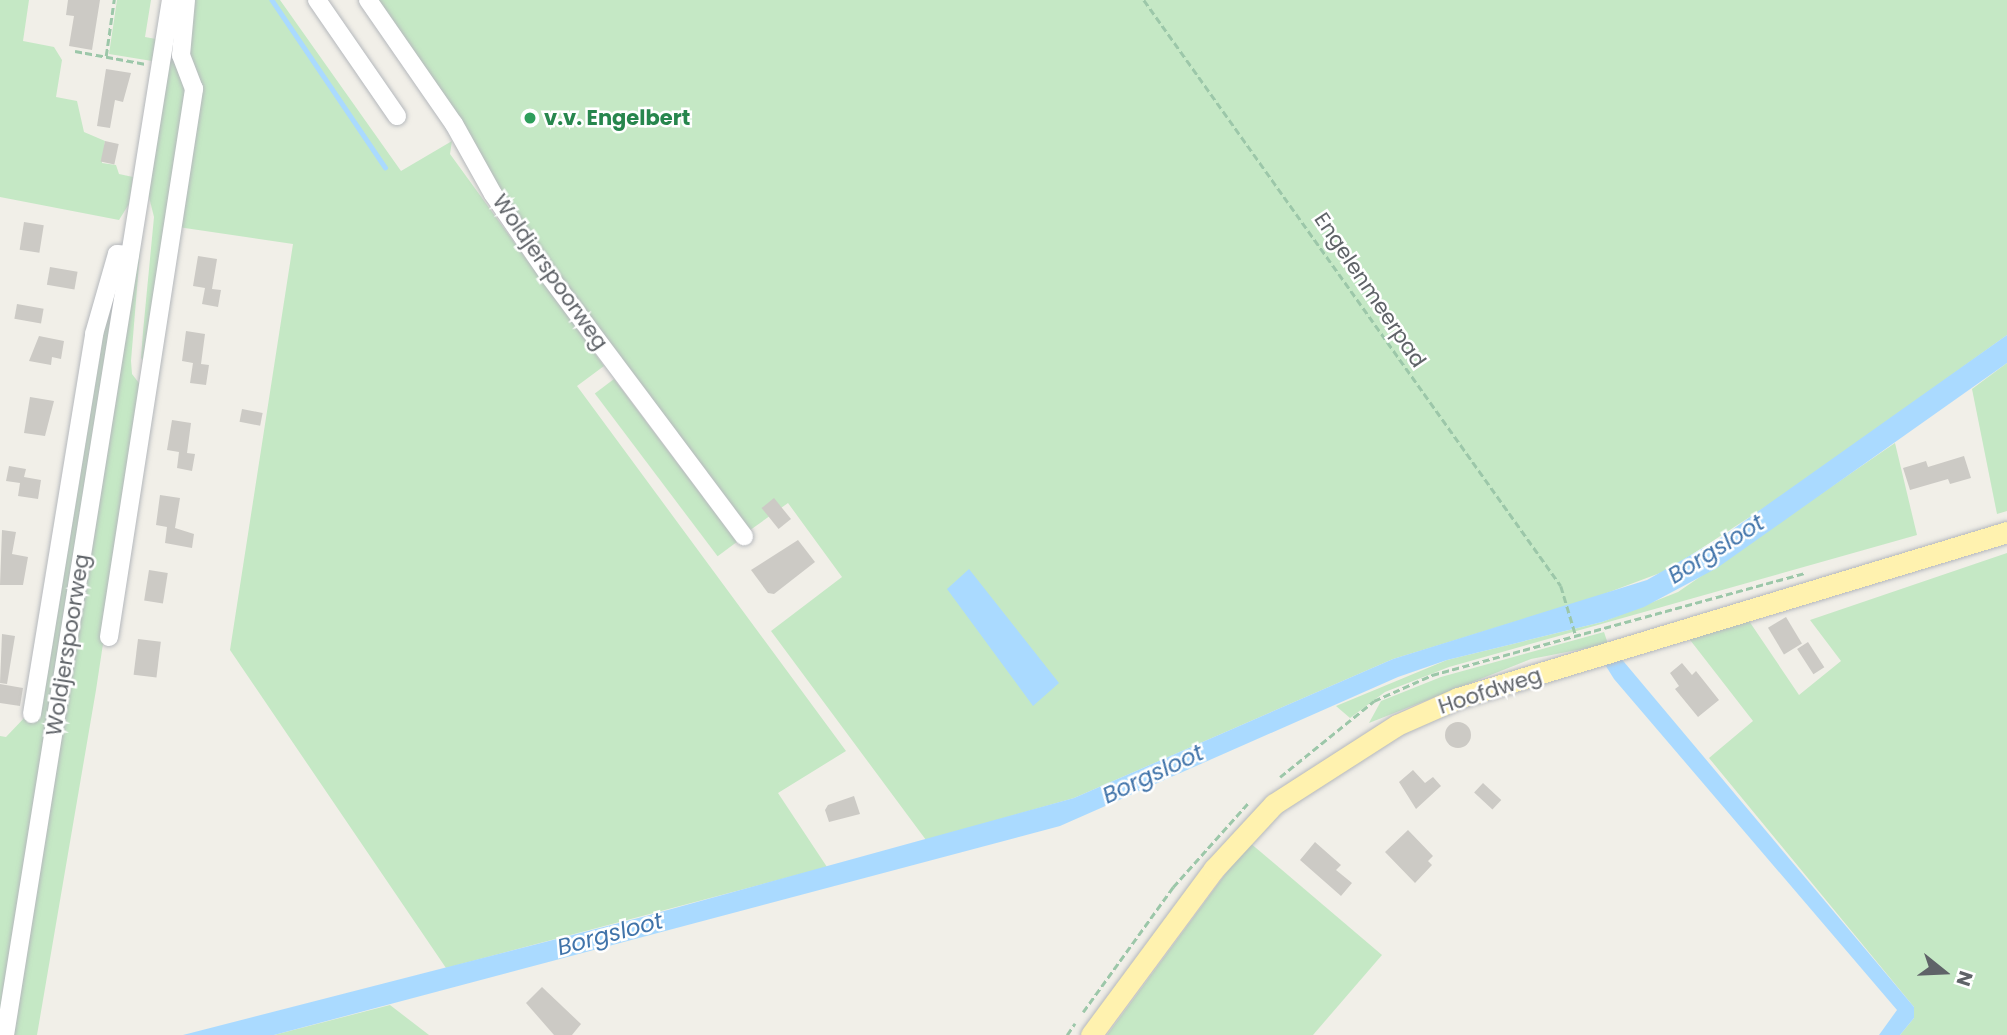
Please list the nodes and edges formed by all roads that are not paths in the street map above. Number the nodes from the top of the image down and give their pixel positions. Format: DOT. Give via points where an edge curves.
graph roads {
  1 [pos="171,0"];
  2 [pos="186,0"];
  3 [pos="317,0"];
  4 [pos="368,0"];
  5 [pos="397,116"];
  6 [pos="130,255"];
  7 [pos="2007,532"];
  8 [pos="744,536"];
  9 [pos="109,637"];
  10 [pos="32,714"];
  11 [pos="5,1035"];
  12 [pos="1091,1035"];
  1 -- 6 [label="street, Woldjerspoorweg"];
  2 -- 9 [label="street, Woldjerspoorweg" via="181,55 194,89"];
  3 -- 5 [label="street"];
  4 -- 8 [label="street, Woldjerspoorweg" via="454,124 493,194 550,277"];
  6 -- 10 [label="street, Woldjerspoorweg" via="117,254 93,334"];
  6 -- 11 [label="street, Woldjerspoorweg"];
  7 -- 12 [label="main road, Hoofdweg" via="1458,698 1397,725 1274,804 1214,869"];
}
